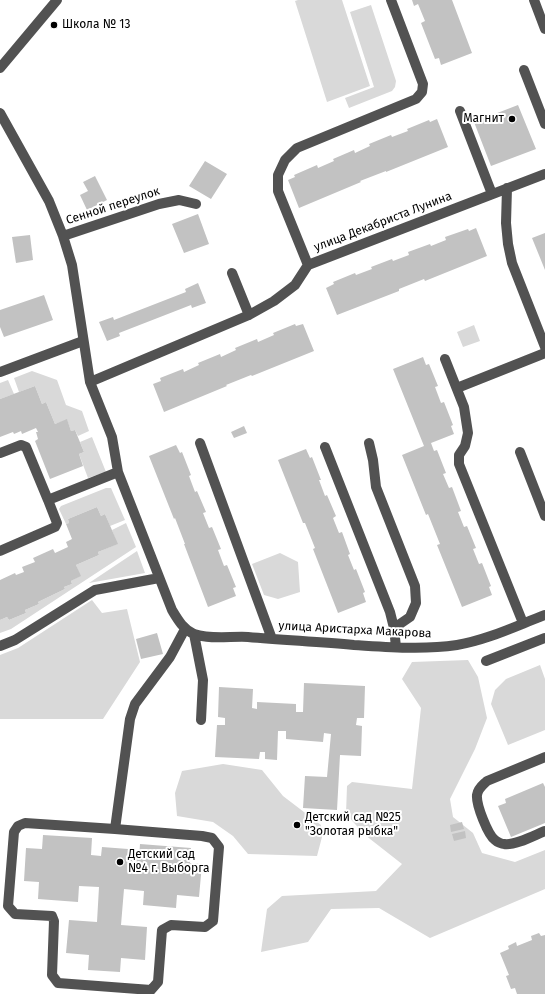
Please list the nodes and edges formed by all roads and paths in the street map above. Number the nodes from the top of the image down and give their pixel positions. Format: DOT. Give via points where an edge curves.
graph roads {
  1 [pos="57,0"];
  2 [pos="391,0"];
  3 [pos="534,0"];
  4 [pos="545,29"];
  5 [pos="0,68"];
  6 [pos="524,70"];
  7 [pos="460,111"];
  8 [pos="543,111"];
  9 [pos="0,113"];
  10 [pos="545,124"];
  11 [pos="545,174"];
  12 [pos="507,188"];
  13 [pos="492,194"];
  14 [pos="196,204"];
  15 [pos="63,236"];
  16 [pos="308,265"];
  17 [pos="232,273"];
  18 [pos="249,315"];
  19 [pos="83,340"];
  20 [pos="545,347"];
  21 [pos="545,353"];
  22 [pos="445,359"];
  23 [pos="0,372"];
  24 [pos="90,382"];
  25 [pos="456,388"];
  26 [pos="200,443"];
  27 [pos="369,443"];
  28 [pos="325,446"];
  29 [pos="520,452"];
  30 [pos="0,453"];
  31 [pos="118,472"];
  32 [pos="48,500"];
  33 [pos="545,516"];
  34 [pos="0,551"];
  35 [pos="159,578"];
  36 [pos="545,614"];
  37 [pos="523,623"];
  38 [pos="394,628"];
  39 [pos="185,629"];
  40 [pos="194,634"];
  41 [pos="545,638"];
  42 [pos="272,639"];
  43 [pos="0,646"];
  44 [pos="396,647"];
  45 [pos="486,661"];
  46 [pos="201,720"];
  47 [pos="545,757"];
  48 [pos="115,829"];
  49 [pos="545,831"];
  1 -- 5 [label="street"];
  2 -- 16 [label="street" via="423,84 422,92 416,99 297,148 285,160 278,174 278,191"];
  3 -- 4 [label="street"];
  6 -- 8 [label="street"];
  7 -- 13 [label="street"];
  8 -- 10 [label="street"];
  9 -- 15 [label="street" via="49,201"];
  11 -- 12 [label="street, улица Декабриста Лунина"];
  12 -- 13 [label="street, улица Декабриста Лунина"];
  12 -- 20 [label="street" via="506,223 512,263"];
  13 -- 16 [label="street, улица Декабриста Лунина"];
  14 -- 15 [label="street, Сенной переулок" via="179,200 159,204"];
  15 -- 19 [label="street" via="72,265"];
  16 -- 18 [label="street, улица Декабриста Лунина" via="294,285 274,301"];
  17 -- 18 [label="street"];
  18 -- 24 [label="street, улица Декабриста Лунина"];
  19 -- 23 [label="street"];
  19 -- 24 [label="street"];
  21 -- 25 [label="street"];
  22 -- 25 [label="street"];
  24 -- 31 [label="street" via="112,437"];
  25 -- 37 [label="street" via="464,407 468,433 459,455 459,464"];
  26 -- 42 [label="street"];
  27 -- 38 [label="street" via="376,487 415,586 416,603 410,617"];
  28 -- 38 [label="street"];
  29 -- 33 [label="street"];
  30 -- 32 [label="street" via="21,445 26,446"];
  31 -- 32 [label="street"];
  31 -- 35 [label="street"];
  32 -- 34 [label="street" via="55,527"];
  35 -- 39 [label="street" via="172,610"];
  35 -- 43 [label="street" via="95,590 15,640"];
  36 -- 37 [label="street, улица Аристарха Макарова"];
  37 -- 44 [label="street, улица Аристарха Макарова" via="458,645 428,648"];
  38 -- 44 [label="street"];
  39 -- 40 [label="street, улица Аристарха Макарова"];
  39 -- 48 [label="street" via="170,657 135,704 130,719"];
  40 -- 42 [label="street, улица Аристарха Макарова" via="206,637"];
  40 -- 46 [label="street" via="203,680"];
  41 -- 45 [label="street"];
  42 -- 44 [label="street, улица Аристарха Макарова"];
  47 -- 49 [label="street" via="488,781 480,786 477,795 490,834 496,841 514,844"];
  48 -- 48 [label="street" via="25,823 18,826 14,832 8,906 16,914 52,916 52,975 58,983 151,990 158,982 162,930 171,925 205,927 213,921 219,847 212,838 202,836"];
}
